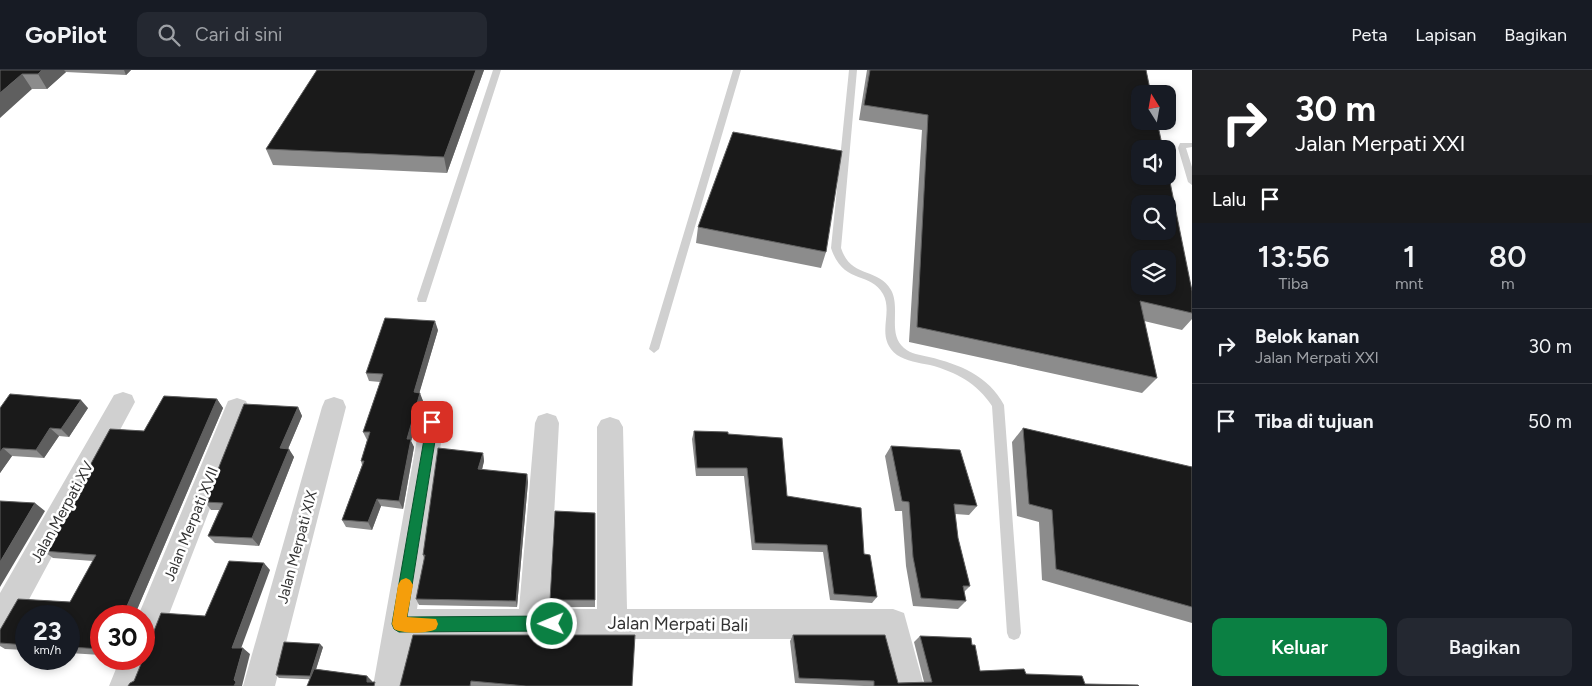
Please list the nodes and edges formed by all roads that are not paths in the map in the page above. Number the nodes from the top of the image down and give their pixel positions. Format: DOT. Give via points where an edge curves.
graph roads {
  1 [pos="498,70"];
  2 [pos="737,70"];
  3 [pos="853,70"];
  4 [pos="1192,145"];
  5 [pos="1192,182"];
  6 [pos="422,299"];
  7 [pos="654,349"];
  8 [pos="123,402"];
  9 [pos="334,407"];
  10 [pos="237,408"];
  11 [pos="432,422"];
  12 [pos="547,423"];
  13 [pos="610,427"];
  14 [pos="155,613"];
  15 [pos="0,622"];
  16 [pos="612,623"];
  17 [pos="399,624"];
  18 [pos="532,624"];
  19 [pos="1014,632"];
  20 [pos="132,670"];
  21 [pos="125,686"];
  22 [pos="259,686"];
  23 [pos="388,686"];
  24 [pos="908,686"];
  1 -- 6 [label="lane"];
  2 -- 7 [label="lane"];
  3 -- 19 [label="lane" via="836,248 838,260 846,268 886,289 890,298 889,330 899,350 975,378 988,389 998,405"];
  4 -- 5 [label="lane" via="1183,145 1182,148"];
  8 -- 15 [label="street, Jalan Merpati XV"];
  9 -- 22 [label="street, Jalan Merpati XIX"];
  10 -- 14 [label="street, Jalan Merpati XVII"];
  11 -- 17 [label="street"];
  12 -- 18 [label="street"];
  13 -- 16 [label="street"];
  16 -- 18 [label="street, Jalan Merpati Bali"];
  16 -- 24 [label="street, Jalan Merpati Bali" via="894,624"];
  17 -- 18 [label="street, Jalan Merpati Bali"];
  17 -- 23 [label="street"];
  20 -- 21 [label="street"];
}
